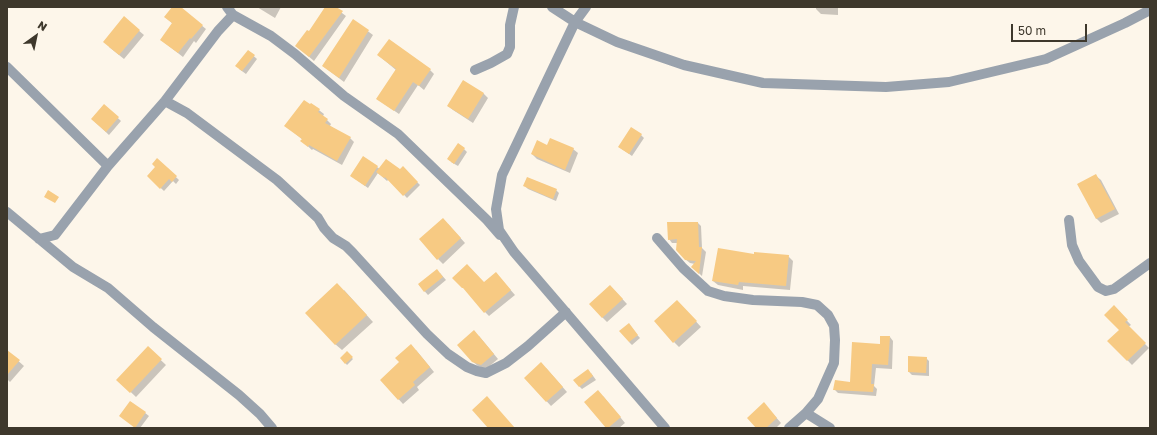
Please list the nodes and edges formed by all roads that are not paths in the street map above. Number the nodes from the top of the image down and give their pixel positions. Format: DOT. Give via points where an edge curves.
graph roads {
  1 [pos="514,7"];
  2 [pos="552,7"];
  3 [pos="586,7"];
  4 [pos="1150,10"];
  5 [pos="230,11"];
  6 [pos="575,22"];
  7 [pos="7,67"];
  8 [pos="475,70"];
  9 [pos="165,101"];
  10 [pos="108,166"];
  11 [pos="7,212"];
  12 [pos="1069,220"];
  13 [pos="55,235"];
  14 [pos="658,238"];
  15 [pos="39,239"];
  16 [pos="56,252"];
  17 [pos="514,252"];
  18 [pos="1150,264"];
  19 [pos="566,312"];
  20 [pos="806,413"];
  21 [pos="272,428"];
  22 [pos="665,428"];
  23 [pos="789,428"];
  24 [pos="830,428"];
  1 -- 8 [label="street" via="507,54"];
  2 -- 6 [label="street"];
  3 -- 6 [label="street"];
  4 -- 6 [label="street" via="1046,59 949,82 886,87 763,84 684,65 617,42"];
  5 -- 9 [label="street"];
  5 -- 17 [label="street" via="271,36 344,96 398,134 487,220"];
  6 -- 17 [label="street" via="502,175 496,209 499,230"];
  7 -- 10 [label="street"];
  9 -- 10 [label="street"];
  9 -- 19 [label="street" via="187,113 260,165 318,218 333,238 353,253 427,334 448,354 467,367 486,372 506,363"];
  10 -- 13 [label="street"];
  11 -- 15 [label="street"];
  12 -- 18 [label="street" via="1072,245 1079,261 1098,287 1106,291 1114,289"];
  13 -- 15 [label="street"];
  13 -- 16 [label="street"];
  14 -- 20 [label="street" via="683,268 708,291 739,298 817,305 828,315 834,326 834,363 818,399"];
  15 -- 16 [label="street"];
  16 -- 21 [label="street" via="73,267 108,288 239,395"];
  17 -- 19 [label="street"];
  19 -- 22 [label="street"];
  20 -- 23 [label="street"];
  20 -- 24 [label="street"];
}
